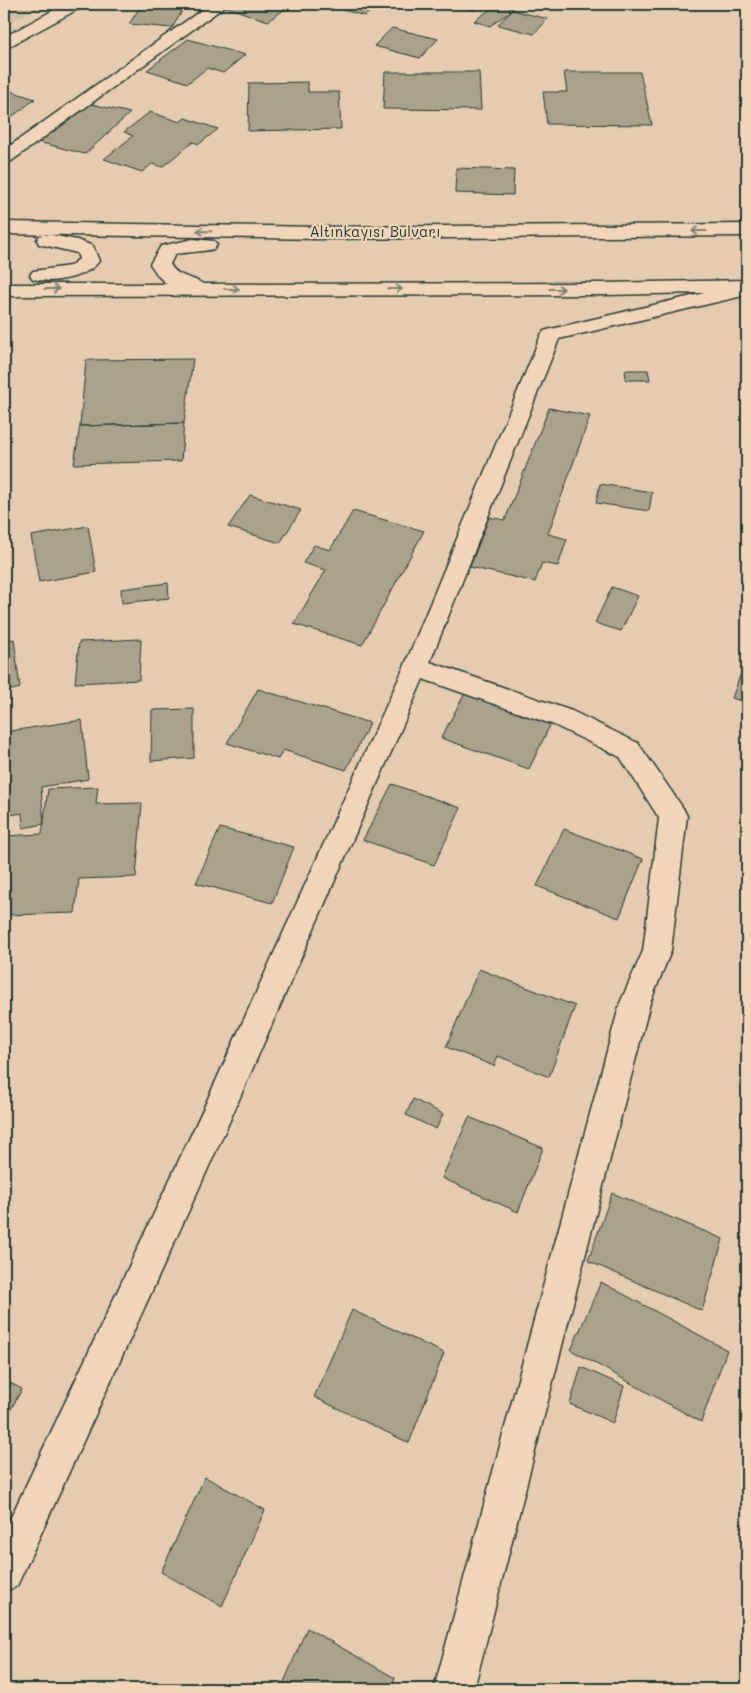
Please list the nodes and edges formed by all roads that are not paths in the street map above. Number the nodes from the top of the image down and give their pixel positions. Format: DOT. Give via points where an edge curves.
graph roads {
  1 [pos="76,4"];
  2 [pos="220,4"];
  3 [pos="4,43"];
  4 [pos="4,158"];
  5 [pos="4,228"];
  6 [pos="747,230"];
  7 [pos="514,231"];
  8 [pos="4,235"];
  9 [pos="4,275"];
  10 [pos="747,286"];
  11 [pos="209,289"];
  12 [pos="4,290"];
  13 [pos="747,290"];
  14 [pos="416,667"];
  15 [pos="4,1573"];
  16 [pos="454,1689"];
  1 -- 3 [label="street"];
  2 -- 4 [label="street"];
  7 -- 5 [label="street, Altınkayısı Bulvarı, one-way" via="319,233"];
  6 -- 7 [label="street, Altınkayısı Bulvarı, one-way"];
  7 -- 11 [label="street" via="471,243 193,245 168,250 160,264 164,273 178,282"];
  8 -- 9 [label="street" via="70,244 86,250 89,260 75,271"];
  11 -- 10 [label="street, one-way"];
  12 -- 11 [label="street, one-way"];
  13 -- 14 [label="street" via="551,335"];
  14 -- 15 [label="street" via="216,1116"];
  14 -- 16 [label="street" via="563,718 629,750 673,816 657,951 635,1003"];
}
